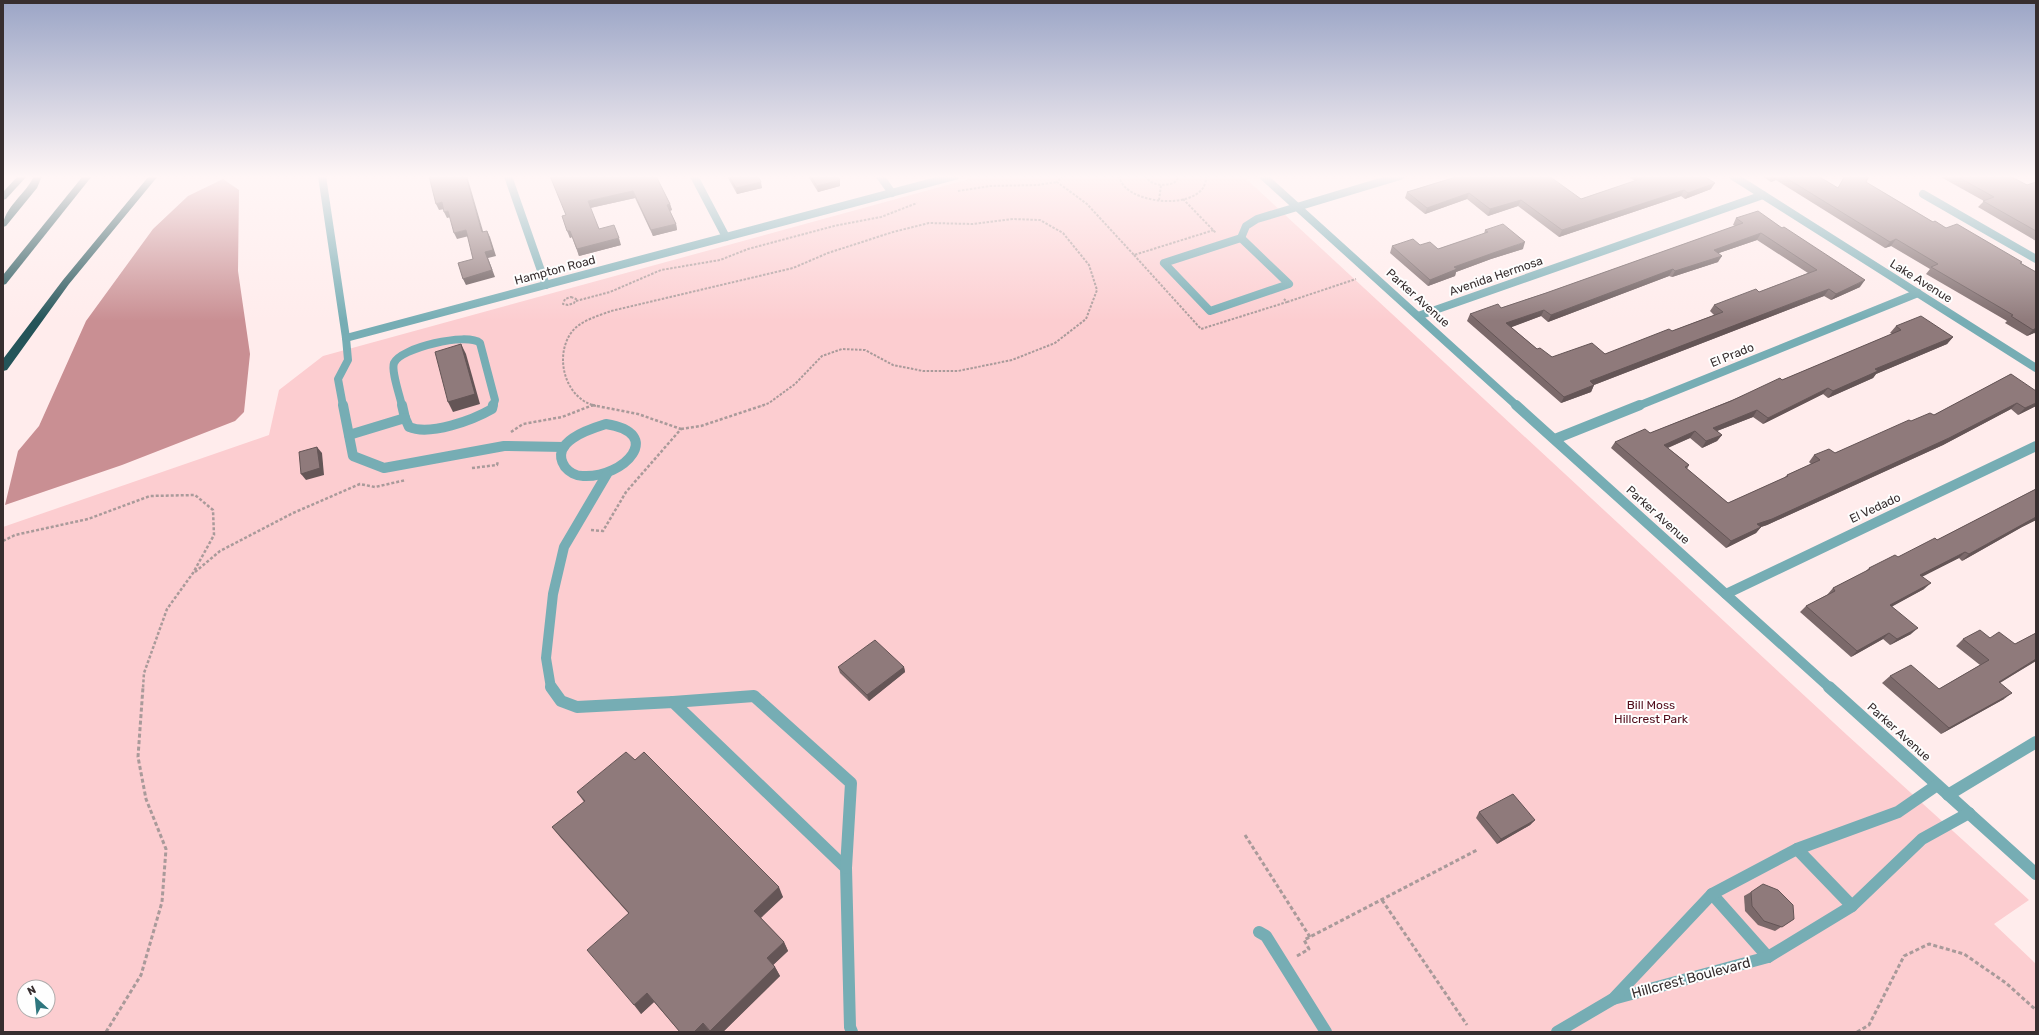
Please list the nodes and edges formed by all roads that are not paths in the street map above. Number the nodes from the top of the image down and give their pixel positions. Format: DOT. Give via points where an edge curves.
graph roads {
  1 [pos="49,224"];
  2 [pos="114,224"];
  3 [pos="329,224"];
  4 [pos="525,224"];
  5 [pos="719,224"];
  6 [pos="774,224"];
  7 [pos="1249,224"];
  8 [pos="1316,224"];
  9 [pos="1679,224"];
  10 [pos="1809,224"];
  11 [pos="1975,224"];
  12 [pos="726,237"];
  13 [pos="1241,238"];
  14 [pos="2036,260"];
  15 [pos="3,282"];
  16 [pos="546,285"];
  17 [pos="1918,293"];
  18 [pos="1418,316"];
  19 [pos="346,338"];
  20 [pos="3,367"];
  21 [pos="2036,368"];
  22 [pos="405,418"];
  23 [pos="349,435"];
  24 [pos="1555,439"];
  25 [pos="2036,446"];
  26 [pos="564,447"];
  27 [pos="607,474"];
  28 [pos="1726,594"];
  29 [pos="673,702"];
  30 [pos="2036,742"];
  31 [pos="1937,785"];
  32 [pos="1948,794"];
  33 [pos="1969,813"];
  34 [pos="1797,849"];
  35 [pos="846,868"];
  36 [pos="2036,874"];
  37 [pos="1712,894"];
  38 [pos="1852,906"];
  39 [pos="1259,932"];
  40 [pos="1768,957"];
  41 [pos="1612,999"];
  42 [pos="852,1032"];
  43 [pos="1326,1032"];
  44 [pos="1557,1032"];
  1 -- 15 [label="highway"];
  2 -- 20 [label="highway" via="66,282"];
  3 -- 19 [label="street"];
  4 -- 16 [label="street"];
  5 -- 12 [label="street"];
  6 -- 12 [label="street, Hampton Road"];
  7 -- 13 [label="street"];
  8 -- 18 [label="street, Parker Avenue"];
  9 -- 18 [label="street, Avenida Hermosa"];
  10 -- 17 [label="street, Lake Avenue"];
  11 -- 14 [label="street"];
  12 -- 16 [label="street, Hampton Road"];
  13 -- 13 [label="street" via="1289,284 1210,311 1164,263"];
  16 -- 19 [label="street, Hampton Road"];
  17 -- 21 [label="street, Lake Avenue"];
  17 -- 24 [label="street, El Prado"];
  18 -- 24 [label="street, Parker Avenue"];
  19 -- 23 [label="street" via="348,360 338,379"];
  22 -- 22 [label="street" via="393,369 396,360 406,354 460,338 477,340 495,400 492,409 423,431 410,428"];
  22 -- 23 [label="street"];
  23 -- 26 [label="street" via="353,456 384,468 504,446"];
  24 -- 28 [label="street, Parker Avenue"];
  25 -- 28 [label="street, El Vedado"];
  26 -- 27 [label="street" via="561,462 575,475 586,477"];
  26 -- 27 [label="street" via="576,433 588,427 606,424 624,427 632,432 636,446 632,456 625,464"];
  27 -- 29 [label="street" via="564,547 553,594 546,658 550,686 561,701 577,707"];
  28 -- 31 [label="street, Parker Avenue"];
  29 -- 35 [label="street"];
  29 -- 35 [label="street" via="754,696 851,783"];
  30 -- 32 [label="street"];
  31 -- 32 [label="street, Parker Avenue"];
  31 -- 34 [label="street, Hillcrest Boulevard" via="1898,812"];
  32 -- 33 [label="street, Parker Avenue"];
  33 -- 36 [label="street, Parker Avenue"];
  33 -- 38 [label="street, Hillcrest Boulevard" via="1922,839"];
  34 -- 37 [label="street, Hillcrest Boulevard"];
  34 -- 38 [label="street"];
  35 -- 42 [label="street"];
  37 -- 40 [label="street, Hillcrest Boulevard"];
  37 -- 41 [label="street, Hillcrest Boulevard"];
  38 -- 40 [label="street, Hillcrest Boulevard"];
  39 -- 43 [label="street" via="1266,936"];
  40 -- 41 [label="street, Hillcrest Boulevard"];
  41 -- 44 [label="street, Hillcrest Boulevard"];
}
